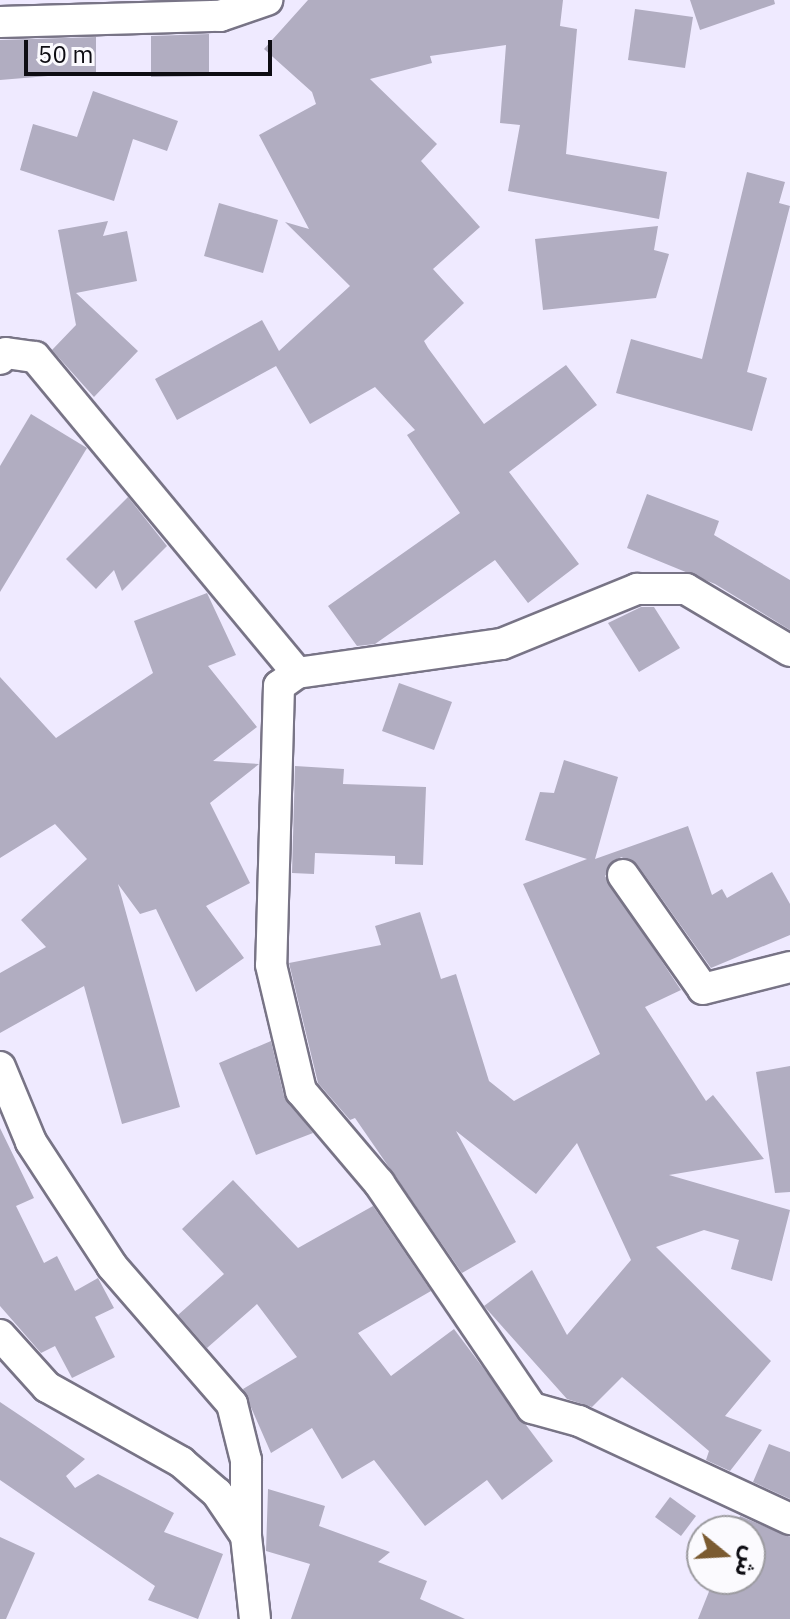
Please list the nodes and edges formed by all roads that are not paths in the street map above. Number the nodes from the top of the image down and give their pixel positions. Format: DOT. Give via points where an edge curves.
graph roads {
  1 [pos="267,0"];
  2 [pos="0,22"];
  3 [pos="0,359"];
  4 [pos="790,651"];
  5 [pos="297,673"];
  6 [pos="623,875"];
  7 [pos="790,967"];
  8 [pos="0,1067"];
  9 [pos="0,1335"];
  10 [pos="790,1519"];
  11 [pos="246,1536"];
  12 [pos="255,1619"];
  1 -- 2 [label="street" via="220,16"];
  3 -- 5 [label="street" via="6,353 35,357"];
  4 -- 5 [label="street" via="686,589 637,589 502,644"];
  5 -- 10 [label="street" via="279,686 271,965 301,1091 379,1183 532,1408 579,1421"];
  6 -- 7 [label="street" via="703,989"];
  8 -- 11 [label="street" via="31,1142 112,1266 232,1404 246,1460"];
  9 -- 11 [label="street" via="47,1387 181,1462 217,1493"];
  11 -- 12 [label="street"];
}
